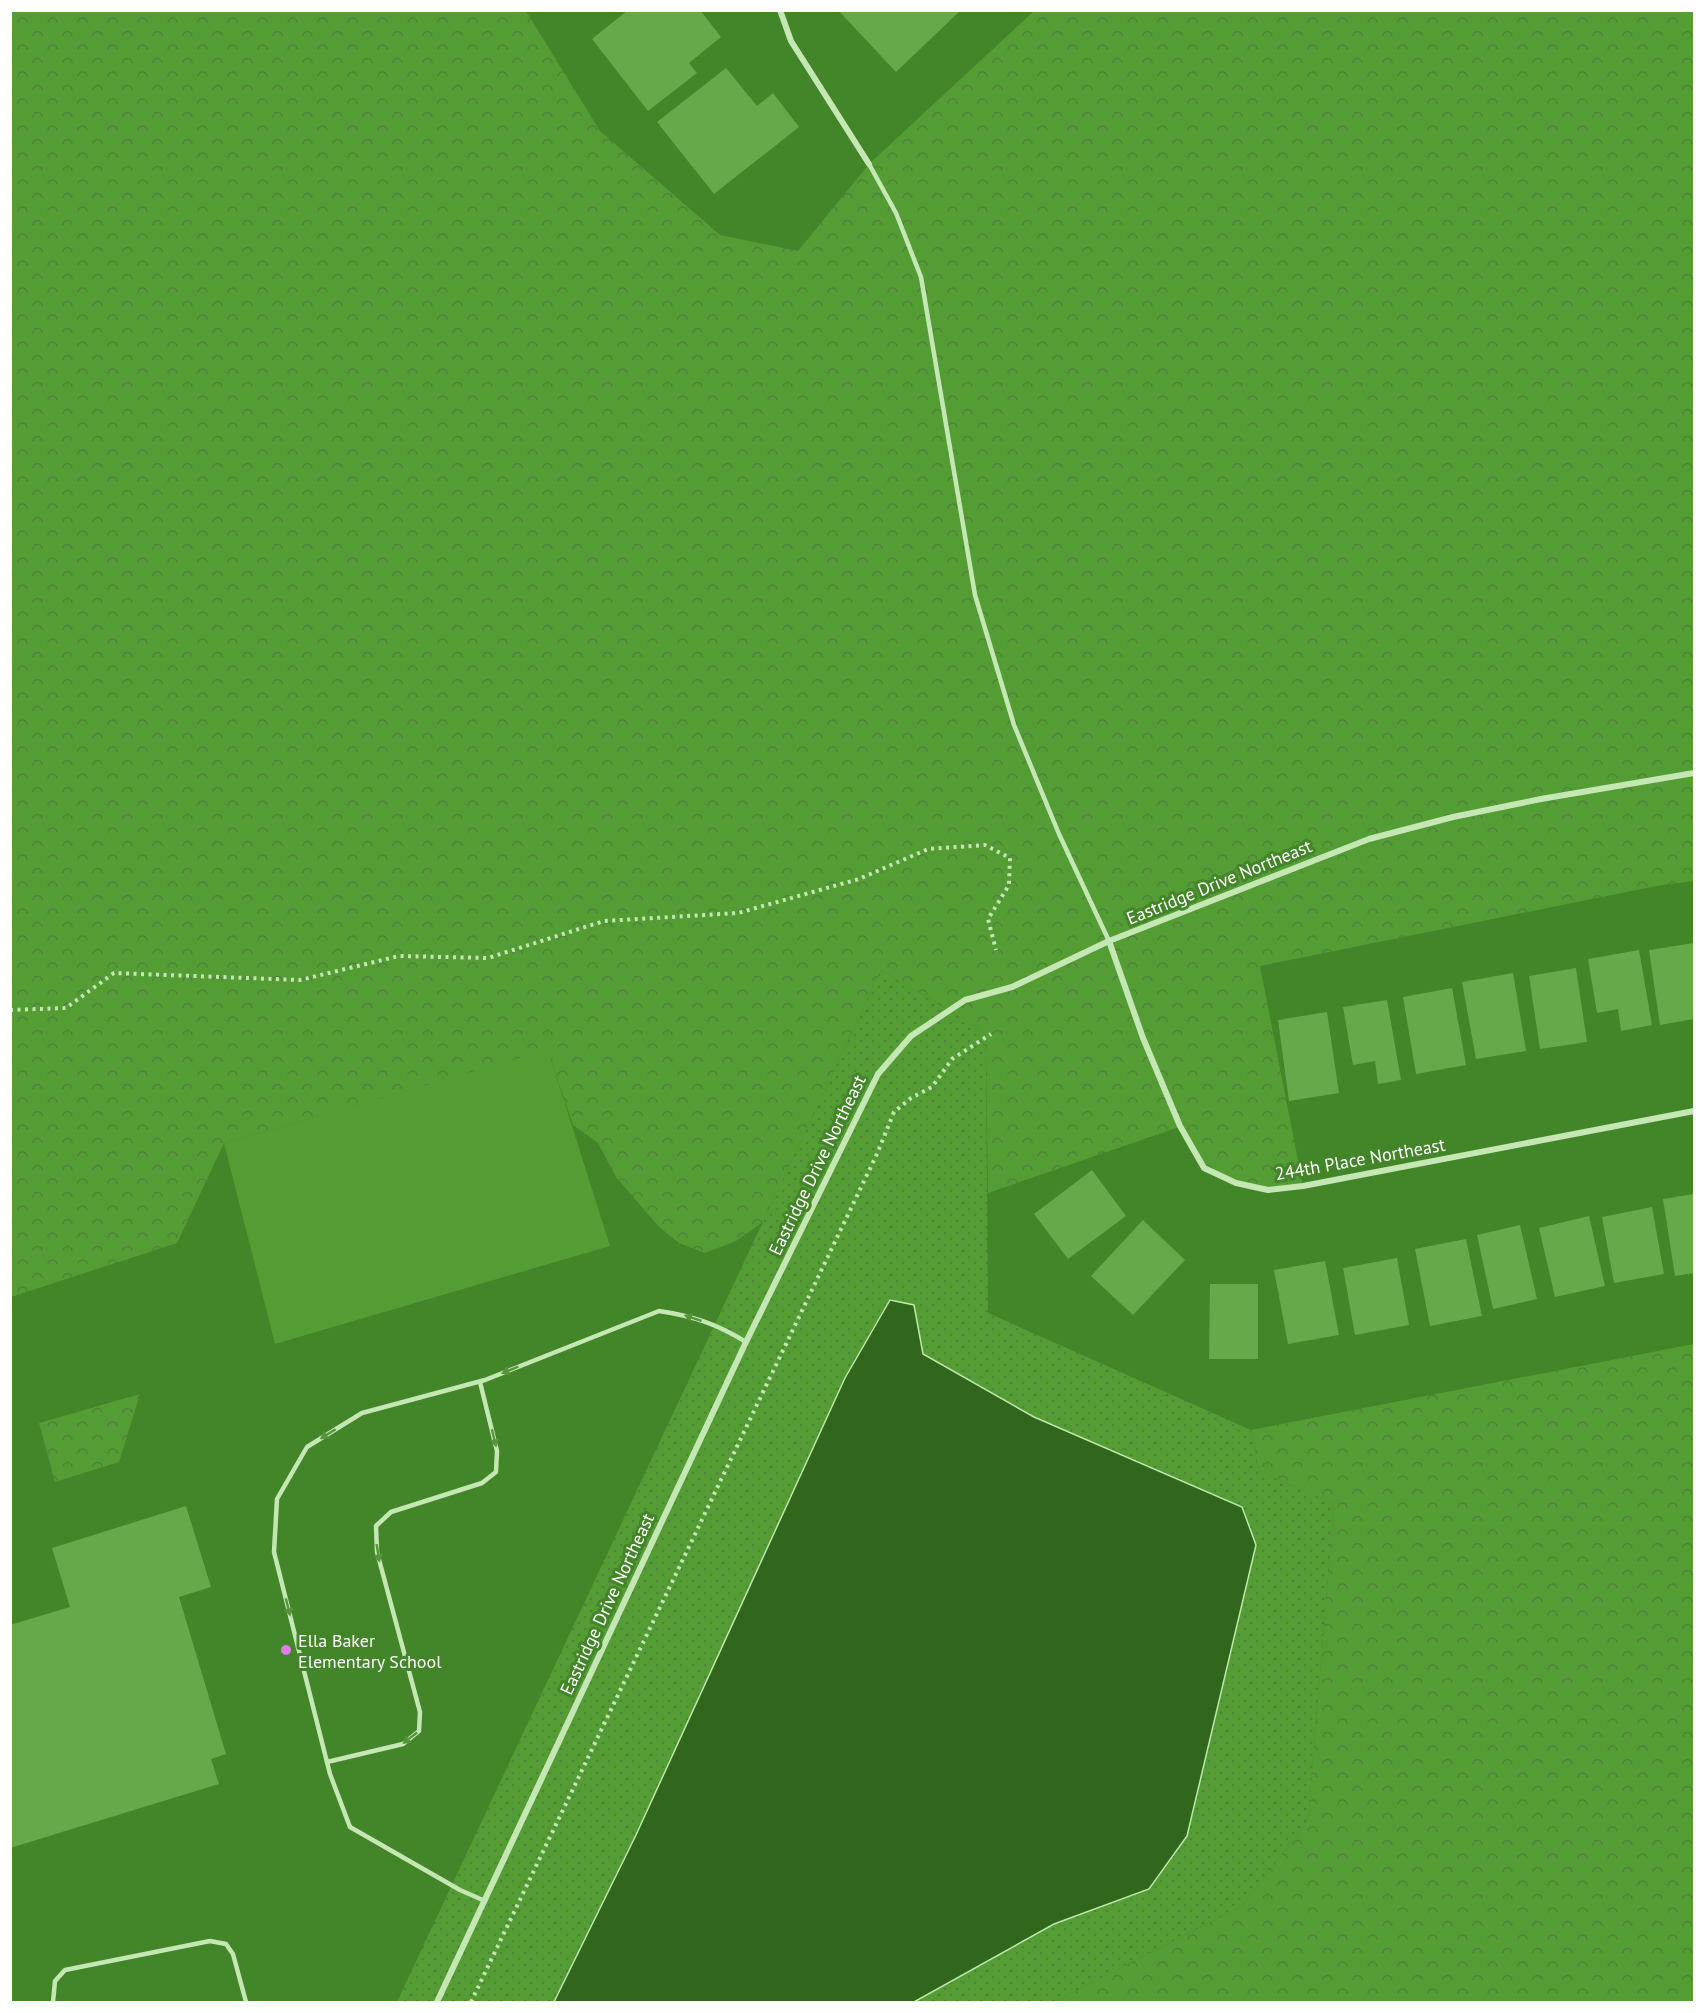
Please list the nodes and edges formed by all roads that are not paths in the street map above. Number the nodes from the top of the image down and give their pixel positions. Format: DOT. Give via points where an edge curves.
graph roads {
  1 [pos="780,10"];
  2 [pos="869,164"];
  3 [pos="1695,773"];
  4 [pos="1109,941"];
  5 [pos="1695,1111"];
  6 [pos="746,1342"];
  7 [pos="480,1382"];
  8 [pos="327,1762"];
  9 [pos="485,1901"];
  10 [pos="53,2002"];
  11 [pos="246,2002"];
  12 [pos="437,2002"];
  1 -- 2 [label="street" via="790,41"];
  2 -- 4 [label="lane" via="896,213 921,277 975,595 1014,725"];
  3 -- 4 [label="street, Eastridge Drive Northeast" via="1541,799 1369,839"];
  4 -- 5 [label="street, 244th Place Northeast" via="1143,1038 1180,1126 1204,1168 1236,1183 1268,1190 1303,1186"];
  4 -- 6 [label="street, Eastridge Drive Northeast" via="1012,987 964,1000 911,1036 878,1074"];
  6 -- 7 [label="lane, one-way" via="688,1315 659,1311"];
  6 -- 9 [label="street, Eastridge Drive Northeast"];
  7 -- 8 [label="lane, one-way" via="362,1413 307,1447 277,1499 274,1552"];
  7 -- 8 [label="lane, one-way" via="497,1451 496,1472 482,1483 391,1512 376,1526 377,1552 420,1712 419,1731 403,1744"];
  8 -- 9 [label="lane" via="350,1827"];
  9 -- 12 [label="street, Eastridge Drive Northeast"];
  10 -- 11 [label="lane" via="55,1981 65,1970 210,1941 226,1944 233,1954"];
}
